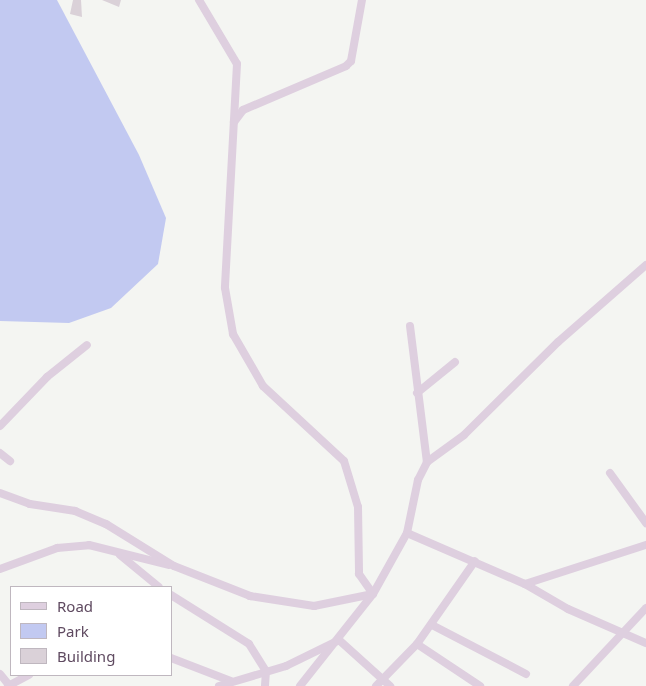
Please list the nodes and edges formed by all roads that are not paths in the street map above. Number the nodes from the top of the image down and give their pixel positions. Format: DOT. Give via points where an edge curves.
graph roads {
  1 [pos="198,0"];
  2 [pos="362,0"];
  3 [pos="234,122"];
  4 [pos="646,265"];
  5 [pos="410,326"];
  6 [pos="87,345"];
  7 [pos="455,362"];
  8 [pos="417,393"];
  9 [pos="0,426"];
  10 [pos="0,453"];
  11 [pos="10,461"];
  12 [pos="427,462"];
  13 [pos="610,474"];
  14 [pos="0,493"];
  15 [pos="646,523"];
  16 [pos="407,533"];
  17 [pos="646,545"];
  18 [pos="113,550"];
  19 [pos="475,561"];
  20 [pos="174,566"];
  21 [pos="0,569"];
  22 [pos="525,584"];
  23 [pos="158,586"];
  24 [pos="373,594"];
  25 [pos="172,597"];
  26 [pos="646,608"];
  27 [pos="432,625"];
  28 [pos="626,633"];
  29 [pos="339,640"];
  30 [pos="646,643"];
  31 [pos="418,644"];
  32 [pos="172,658"];
  33 [pos="266,671"];
  34 [pos="0,674"];
  35 [pos="526,674"];
  36 [pos="28,676"];
  37 [pos="231,681"];
  38 [pos="379,683"];
  39 [pos="9,686"];
  40 [pos="219,686"];
  41 [pos="266,686"];
  42 [pos="300,686"];
  43 [pos="390,686"];
  44 [pos="480,686"];
  45 [pos="573,686"];
  1 -- 3 [label="street" via="237,64"];
  2 -- 3 [label="street" via="351,61 346,66 243,110"];
  3 -- 24 [label="street" via="234,199 225,288 233,334 263,386 344,461 358,507 359,574"];
  4 -- 12 [label="street" via="536,362 464,435"];
  5 -- 8 [label="street"];
  6 -- 9 [label="street" via="47,377"];
  7 -- 8 [label="street"];
  8 -- 12 [label="street"];
  10 -- 11 [label="street"];
  12 -- 16 [label="street" via="418,480"];
  13 -- 15 [label="street"];
  14 -- 20 [label="street" via="91,518"];
  16 -- 19 [label="street"];
  16 -- 24 [label="street"];
  17 -- 22 [label="street"];
  18 -- 20 [label="street"];
  18 -- 21 [label="street" via="90,545 57,548"];
  18 -- 23 [label="street"];
  19 -- 22 [label="street"];
  19 -- 27 [label="street"];
  20 -- 24 [label="street" via="250,596 301,606"];
  22 -- 28 [label="street" via="568,609"];
  24 -- 29 [label="street"];
  25 -- 33 [label="street" via="249,644"];
  26 -- 28 [label="street"];
  27 -- 31 [label="street"];
  27 -- 35 [label="street"];
  28 -- 30 [label="street"];
  28 -- 45 [label="street" via="585,669"];
  29 -- 33 [label="street" via="305,659"];
  29 -- 38 [label="street"];
  29 -- 42 [label="street"];
  31 -- 38 [label="street"];
  31 -- 44 [label="street"];
  32 -- 37 [label="street"];
  33 -- 37 [label="street"];
  33 -- 41 [label="street"];
  34 -- 39 [label="street"];
  36 -- 39 [label="street"];
  37 -- 40 [label="street"];
  38 -- 43 [label="street"];
}
